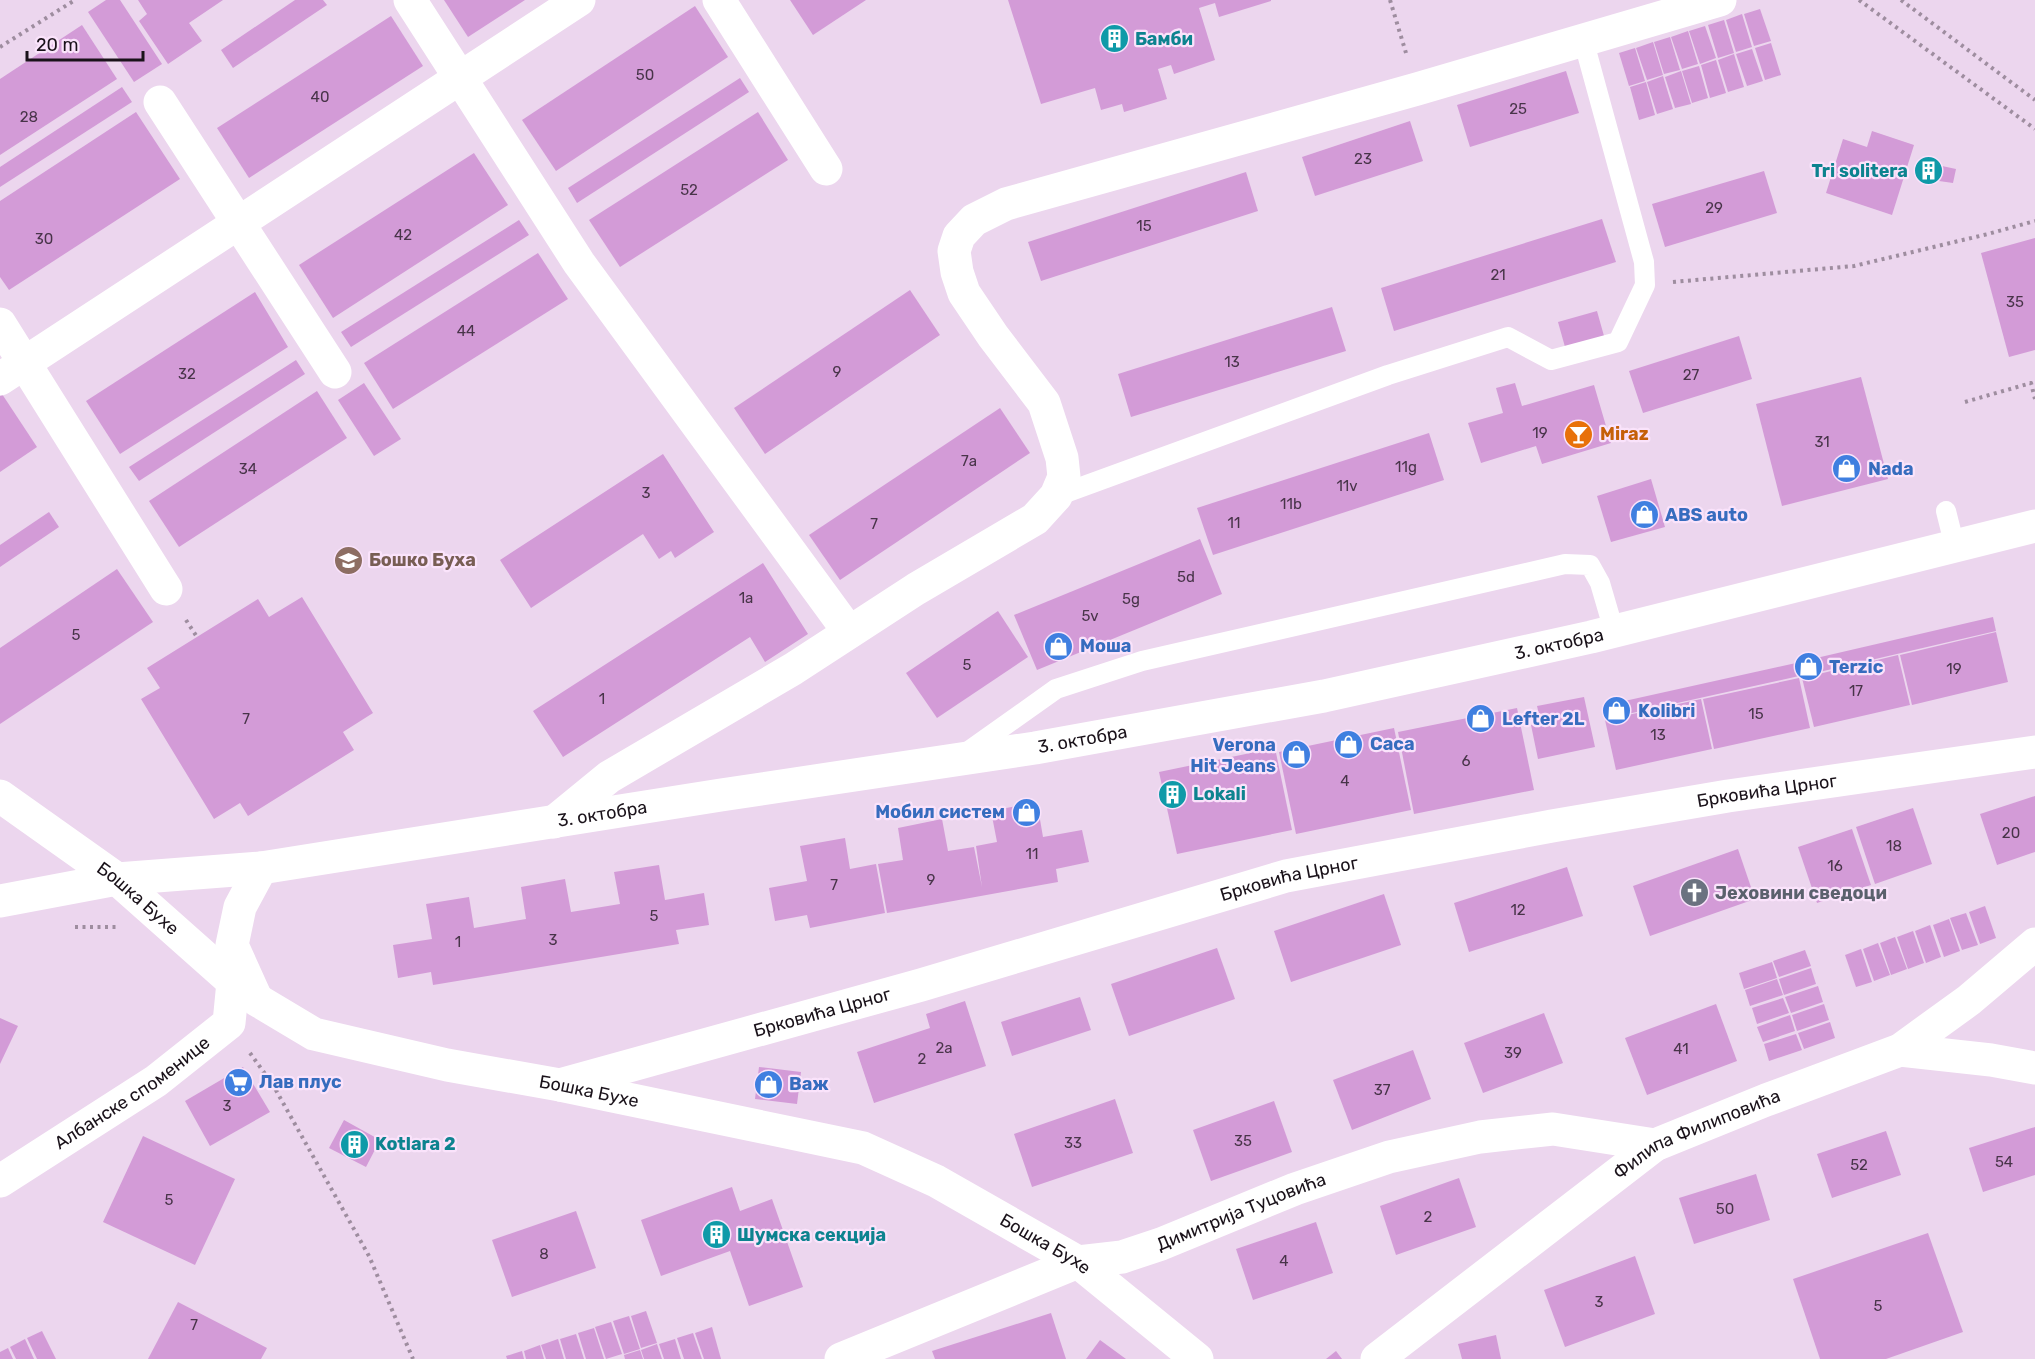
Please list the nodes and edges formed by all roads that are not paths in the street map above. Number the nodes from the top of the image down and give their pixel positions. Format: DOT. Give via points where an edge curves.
graph roads {
  1 [pos="410,0"];
  2 [pos="579,0"];
  3 [pos="719,0"];
  4 [pos="1720,0"];
  5 [pos="1583,39"];
  6 [pos="459,78"];
  7 [pos="160,102"];
  8 [pos="826,169"];
  9 [pos="239,223"];
  10 [pos="0,324"];
  11 [pos="12,372"];
  12 [pos="335,372"];
  13 [pos="1054,497"];
  14 [pos="1946,511"];
  15 [pos="2035,526"];
  16 [pos="1951,531"];
  17 [pos="166,589"];
  18 [pos="849,632"];
  19 [pos="1614,632"];
  20 [pos="2035,752"];
  21 [pos="957,760"];
  22 [pos="0,796"];
  23 [pos="553,823"];
  24 [pos="261,868"];
  25 [pos="117,879"];
  26 [pos="0,901"];
  27 [pos="2035,944"];
  28 [pos="245,991"];
  29 [pos="1900,1050"];
  30 [pos="2035,1068"];
  31 [pos="560,1086"];
  32 [pos="1655,1145"];
  33 [pos="0,1181"];
  34 [pos="1078,1262"];
  35 [pos="841,1359"];
  36 [pos="1197,1359"];
  37 [pos="1377,1359"];
  1 -- 6 [label="street"];
  2 -- 6 [label="street"];
  3 -- 8 [label="street"];
  4 -- 5 [label="street"];
  5 -- 13 [label="lane" via="1644,262 1645,285 1618,342 1551,360 1508,337 1388,375"];
  5 -- 13 [label="street" via="1006,204 974,220 959,236 954,251 957,272 964,293 1044,403 1062,458 1064,477"];
  6 -- 9 [label="street"];
  6 -- 18 [label="street" via="579,263"];
  7 -- 9 [label="street"];
  9 -- 11 [label="street"];
  9 -- 12 [label="street"];
  10 -- 11 [label="street"];
  11 -- 17 [label="street"];
  13 -- 18 [label="street" via="1035,519"];
  14 -- 16 [label="lane"];
  15 -- 19 [label="street, 3. октобра"];
  18 -- 23 [label="street" via="609,777"];
  19 -- 21 [label="street, 3. октобра" via="1324,696"];
  19 -- 21 [label="lane" via="1600,583 1590,565 1565,564 1142,661 1056,689"];
  20 -- 31 [label="street, Брковића Црног" via="1716,798 1286,876 921,986"];
  21 -- 23 [label="street, 3. октобра"];
  22 -- 25 [label="street, Бошка Бухе"];
  23 -- 24 [label="street, 3. октобра"];
  24 -- 25 [label="street, 3. октобра"];
  24 -- 28 [label="street" via="240,907 232,945"];
  25 -- 26 [label="street, 3. октобра"];
  25 -- 28 [label="street, Бошка Бухе"];
  27 -- 29 [label="street, Филипа Филиповића" via="1969,1000"];
  28 -- 31 [label="street, Бошка Бухе" via="314,1034"];
  28 -- 33 [label="street, Албанске споменице" via="229,1023 156,1081"];
  29 -- 30 [label="street"];
  29 -- 32 [label="street, Филипа Филиповића"];
  31 -- 34 [label="street, Бошка Бухе" via="863,1148 936,1181"];
  32 -- 34 [label="street, Димитрија Туцовића" via="1553,1129 1480,1137 1389,1157 1295,1189 1122,1257"];
  32 -- 37 [label="street, Филипа Филиповића"];
  34 -- 35 [label="street, Димитрија Туцовића"];
  34 -- 36 [label="street, Бошка Бухе"];
}
